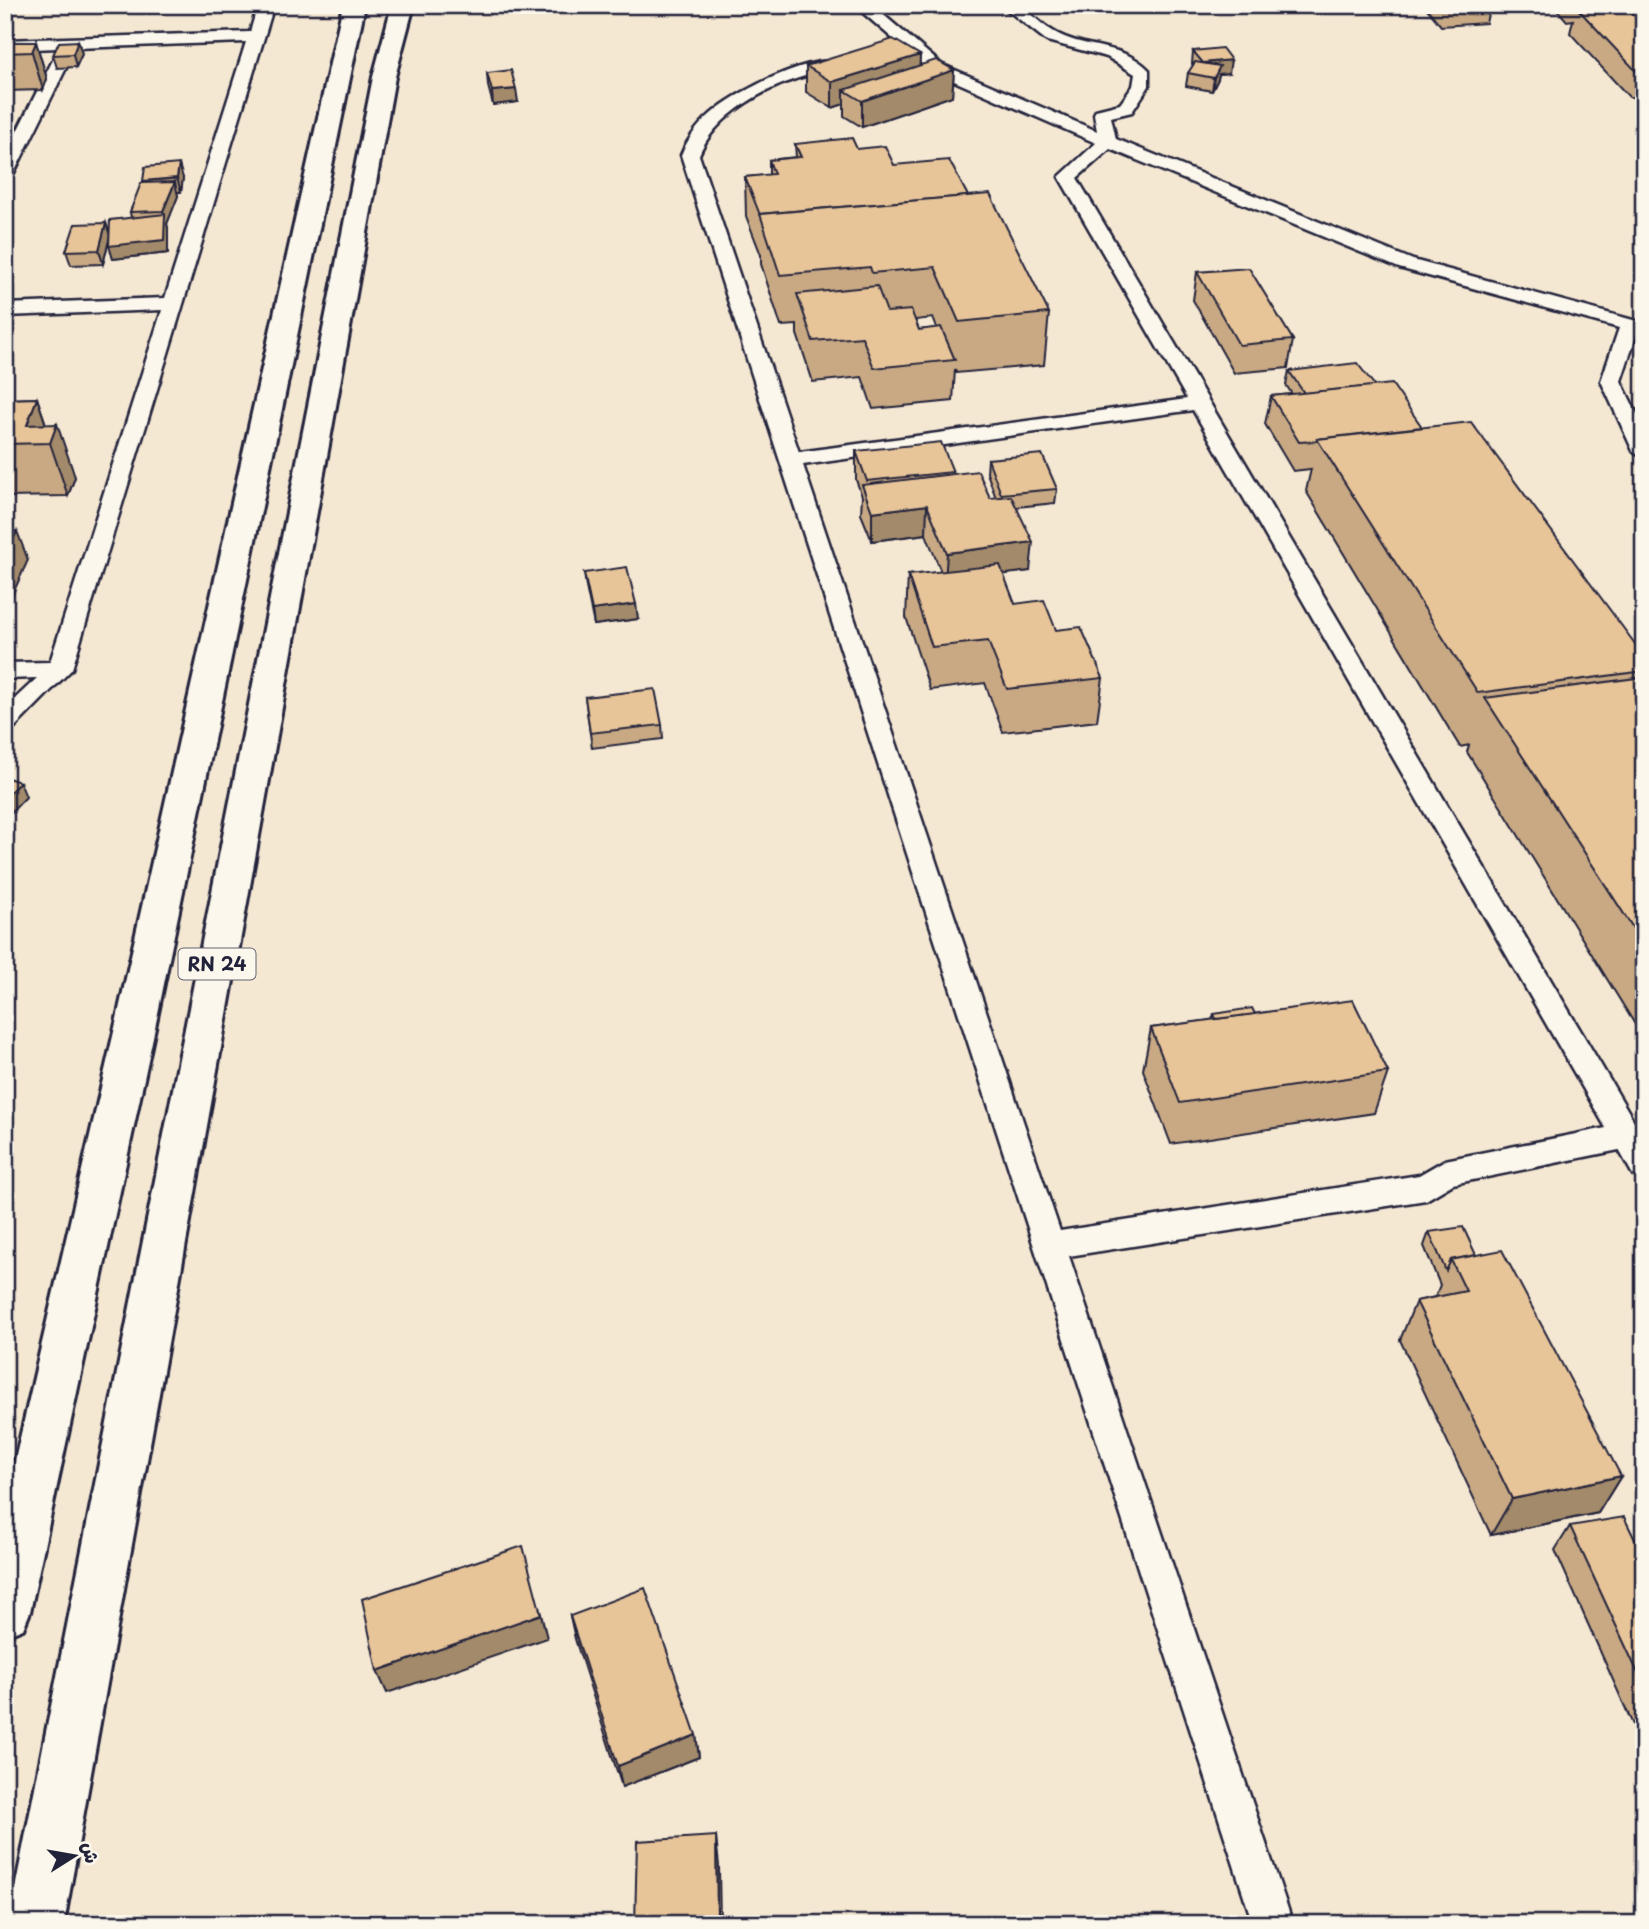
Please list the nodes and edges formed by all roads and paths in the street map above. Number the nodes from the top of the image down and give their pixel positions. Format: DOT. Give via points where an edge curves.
graph roads {
  1 [pos="266,5"];
  2 [pos="354,5"];
  3 [pos="403,5"];
  4 [pos="862,5"];
  5 [pos="1009,5"];
  6 [pos="1635,5"];
  7 [pos="1644,15"];
  8 [pos="257,37"];
  9 [pos="70,43"];
  10 [pos="5,45"];
  11 [pos="935,67"];
  12 [pos="867,68"];
  13 [pos="894,68"];
  14 [pos="1108,142"];
  15 [pos="5,173"];
  16 [pos="174,304"];
  17 [pos="5,310"];
  18 [pos="1637,328"];
  19 [pos="1199,403"];
  20 [pos="1644,451"];
  21 [pos="791,460"];
  22 [pos="60,669"];
  23 [pos="5,671"];
  24 [pos="5,722"];
  25 [pos="1626,1136"];
  26 [pos="1644,1166"];
  27 [pos="1050,1246"];
  28 [pos="5,1612"];
  29 [pos="36,1924"];
  30 [pos="1273,1924"];
  1 -- 8 [label="lane"];
  2 -- 28 [label="highway, RN 24"];
  3 -- 29 [label="highway, RN 24" via="379,104"];
  4 -- 11 [label="lane"];
  5 -- 14 [label="lane" via="1056,39 1138,65 1143,74 1141,86 1126,108 1102,114"];
  6 -- 7 [label="lane"];
  8 -- 9 [label="lane"];
  8 -- 16 [label="lane"];
  9 -- 10 [label="lane"];
  9 -- 15 [label="lane"];
  11 -- 13 [label="lane"];
  11 -- 14 [label="lane"];
  12 -- 21 [label="lane" via="812,68 759,89 722,113 698,136 690,155"];
  14 -- 18 [label="lane" via="1406,264"];
  14 -- 19 [label="lane" via="1068,177"];
  16 -- 17 [label="lane"];
  16 -- 22 [label="lane"];
  18 -- 20 [label="lane" via="1611,382"];
  19 -- 21 [label="lane"];
  19 -- 25 [label="lane"];
  21 -- 27 [label="lane"];
  22 -- 23 [label="lane"];
  22 -- 24 [label="lane"];
  25 -- 26 [label="lane"];
  25 -- 27 [label="lane" via="1445,1173 1426,1187"];
  27 -- 30 [label="lane"];
}
